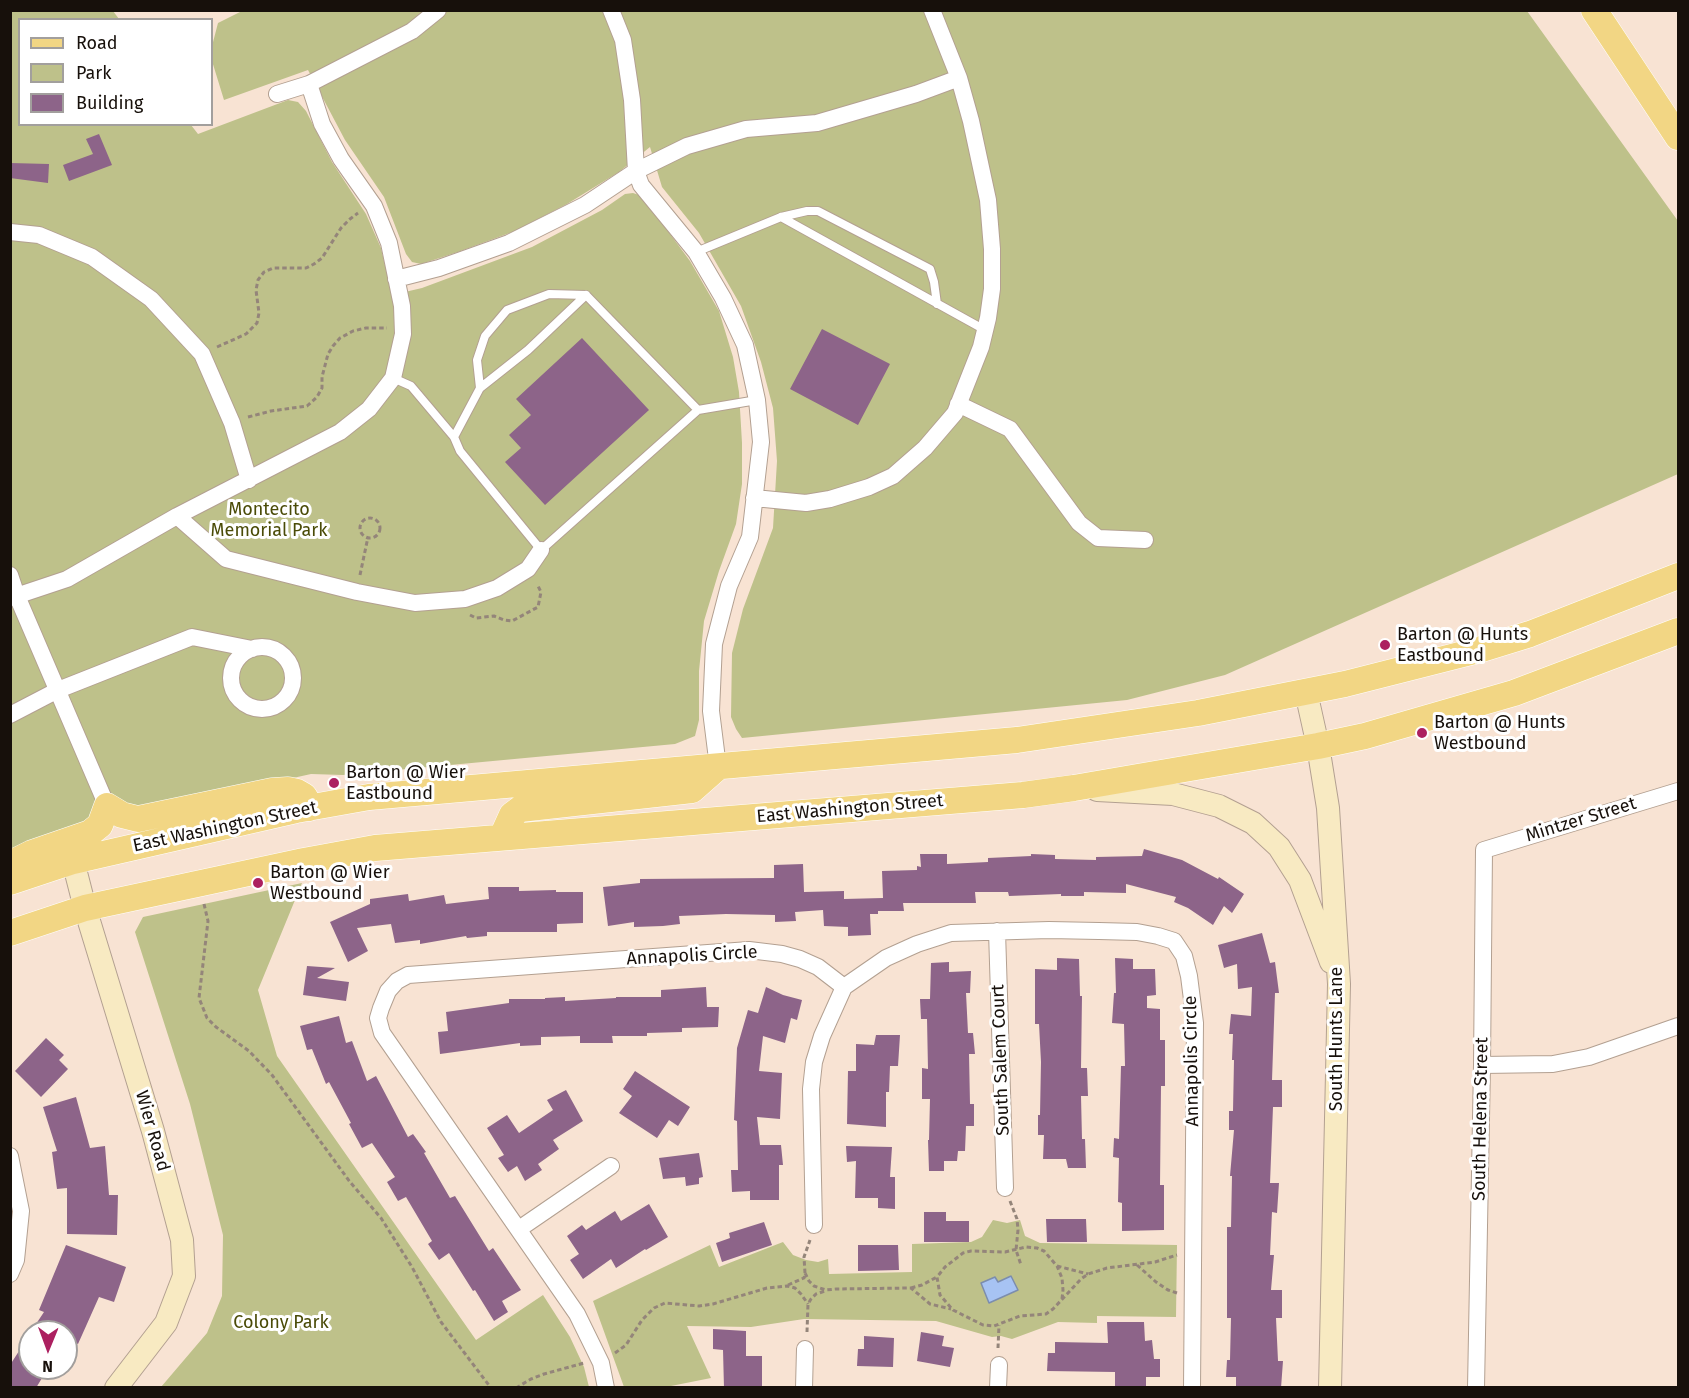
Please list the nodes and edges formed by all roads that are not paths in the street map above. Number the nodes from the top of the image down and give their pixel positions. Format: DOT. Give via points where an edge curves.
graph roads {
  1 [pos="438,10"];
  2 [pos="610,10"];
  3 [pos="932,10"];
  4 [pos="1594,10"];
  5 [pos="959,78"];
  6 [pos="309,84"];
  7 [pos="277,94"];
  8 [pos="1678,137"];
  9 [pos="636,171"];
  10 [pos="781,217"];
  11 [pos="10,232"];
  12 [pos="696,252"];
  13 [pos="396,279"];
  14 [pos="586,295"];
  15 [pos="937,304"];
  16 [pos="985,330"];
  17 [pos="393,378"];
  18 [pos="480,387"];
  19 [pos="757,400"];
  20 [pos="958,404"];
  21 [pos="698,410"];
  22 [pos="454,437"];
  23 [pos="249,480"];
  24 [pos="754,498"];
  25 [pos="177,516"];
  26 [pos="1145,540"];
  27 [pos="540,550"];
  28 [pos="10,575"];
  29 [pos="1678,576"];
  30 [pos="14,597"];
  31 [pos="1678,631"];
  32 [pos="252,649"];
  33 [pos="58,690"];
  34 [pos="1306,692"];
  35 [pos="10,715"];
  36 [pos="1318,746"];
  37 [pos="718,767"];
  38 [pos="1074,788"];
  39 [pos="1678,791"];
  40 [pos="107,806"];
  41 [pos="309,808"];
  42 [pos="502,837"];
  43 [pos="1484,850"];
  44 [pos="73,861"];
  45 [pos="10,864"];
  46 [pos="10,882"];
  47 [pos="85,908"];
  48 [pos="997,931"];
  49 [pos="10,933"];
  50 [pos="1339,984"];
  51 [pos="844,987"];
  52 [pos="1678,1026"];
  53 [pos="1482,1065"];
  54 [pos="10,1156"];
  55 [pos="611,1166"];
  56 [pos="1005,1188"];
  57 [pos="814,1225"];
  58 [pos="519,1229"];
  59 [pos="10,1274"];
  60 [pos="806,1349"];
  61 [pos="999,1365"];
  62 [pos="116,1388"];
  63 [pos="606,1388"];
  64 [pos="804,1388"];
  65 [pos="998,1388"];
  66 [pos="1192,1388"];
  67 [pos="1330,1388"];
  68 [pos="1476,1388"];
  1 -- 6 [label="street" via="412,31"];
  2 -- 9 [label="street" via="623,40 632,100"];
  3 -- 5 [label="street"];
  4 -- 8 [label="main road"];
  5 -- 9 [label="street" via="817,123 746,129 687,146"];
  5 -- 16 [label="street" via="988,200 992,289"];
  6 -- 7 [label="street"];
  6 -- 13 [label="street" via="322,124 374,206 389,243"];
  9 -- 12 [label="street" via="641,185"];
  9 -- 13 [label="street" via="585,205 509,243"];
  10 -- 12 [label="lane"];
  10 -- 15 [label="lane"];
  10 -- 15 [label="lane" via="818,211 930,269"];
  11 -- 23 [label="street" via="39,235 92,256 151,299 202,354 232,423"];
  12 -- 19 [label="street" via="745,345"];
  13 -- 17 [label="street" via="403,334"];
  14 -- 18 [label="lane" via="528,350"];
  14 -- 18 [label="lane" via="549,294 507,310 485,336 477,360"];
  14 -- 21 [label="lane"];
  15 -- 16 [label="lane"];
  16 -- 20 [label="street"];
  17 -- 22 [label="lane" via="411,386"];
  17 -- 23 [label="street" via="369,409 340,432"];
  18 -- 22 [label="lane"];
  19 -- 21 [label="lane"];
  19 -- 24 [label="street" via="761,442"];
  20 -- 24 [label="street" via="925,448 893,476 869,487 806,503"];
  20 -- 26 [label="street" via="1010,429 1079,523 1098,538"];
  21 -- 27 [label="lane"];
  22 -- 27 [label="lane" via="460,451"];
  23 -- 25 [label="street"];
  24 -- 37 [label="street" via="750,537 729,586 714,644 711,711"];
  25 -- 27 [label="street" via="226,558 415,603 465,599 497,588 528,569"];
  25 -- 30 [label="street" via="67,579"];
  28 -- 30 [label="street"];
  29 -- 34 [label="main road, East Washington Street" via="1530,634 1465,654"];
  30 -- 33 [label="street"];
  31 -- 36 [label="main road, East Washington Street" via="1514,693"];
  32 -- 33 [label="street" via="192,637"];
  33 -- 35 [label="street"];
  33 -- 40 [label="street"];
  34 -- 36 [label="main road, South Hunts Lane"];
  34 -- 37 [label="main road, East Washington Street" via="1198,713 1017,740"];
  36 -- 38 [label="main road, East Washington Street"];
  36 -- 50 [label="main road, South Hunts Lane" via="1328,808"];
  37 -- 41 [label="main road, East Washington Street" via="369,797"];
  37 -- 42 [label="main road" via="692,789 520,810 512,815"];
  38 -- 42 [label="main road, East Washington Street"];
  38 -- 50 [label="main road" via="1173,794 1219,806 1253,823 1279,847 1300,880"];
  39 -- 43 [label="street, Mintzer Street"];
  40 -- 41 [label="main road" via="138,819 272,790 288,790 304,796"];
  40 -- 45 [label="main road" via="100,825 90,833"];
  41 -- 44 [label="main road, East Washington Street"];
  42 -- 47 [label="main road, East Washington Street" via="375,848"];
  43 -- 53 [label="street, South Helena Street"];
  44 -- 46 [label="main road, East Washington Street"];
  44 -- 47 [label="main road, Wier Road"];
  47 -- 49 [label="main road, East Washington Street"];
  47 -- 62 [label="main road, Wier Road" via="182,1240 184,1276 166,1323"];
  48 -- 51 [label="street, Annapolis Circle" via="951,933 917,944 886,958"];
  48 -- 56 [label="street, South Salem Court"];
  48 -- 66 [label="street, Annapolis Circle" via="1137,932 1174,941 1184,956 1195,1023"];
  50 -- 67 [label="main road, South Hunts Lane"];
  51 -- 57 [label="street" via="814,1062"];
  51 -- 58 [label="street, Annapolis Circle" via="800,959 749,950 408,975 397,981 388,991 378,1018 382,1033"];
  52 -- 53 [label="street" via="1589,1057 1553,1064"];
  53 -- 68 [label="street, South Helena Street"];
  54 -- 59 [label="street" via="21,1211 16,1260"];
  55 -- 58 [label="street"];
  58 -- 63 [label="street, Annapolis Circle" via="577,1314 601,1363"];
  60 -- 64 [label="street"];
  61 -- 65 [label="street"];
}
